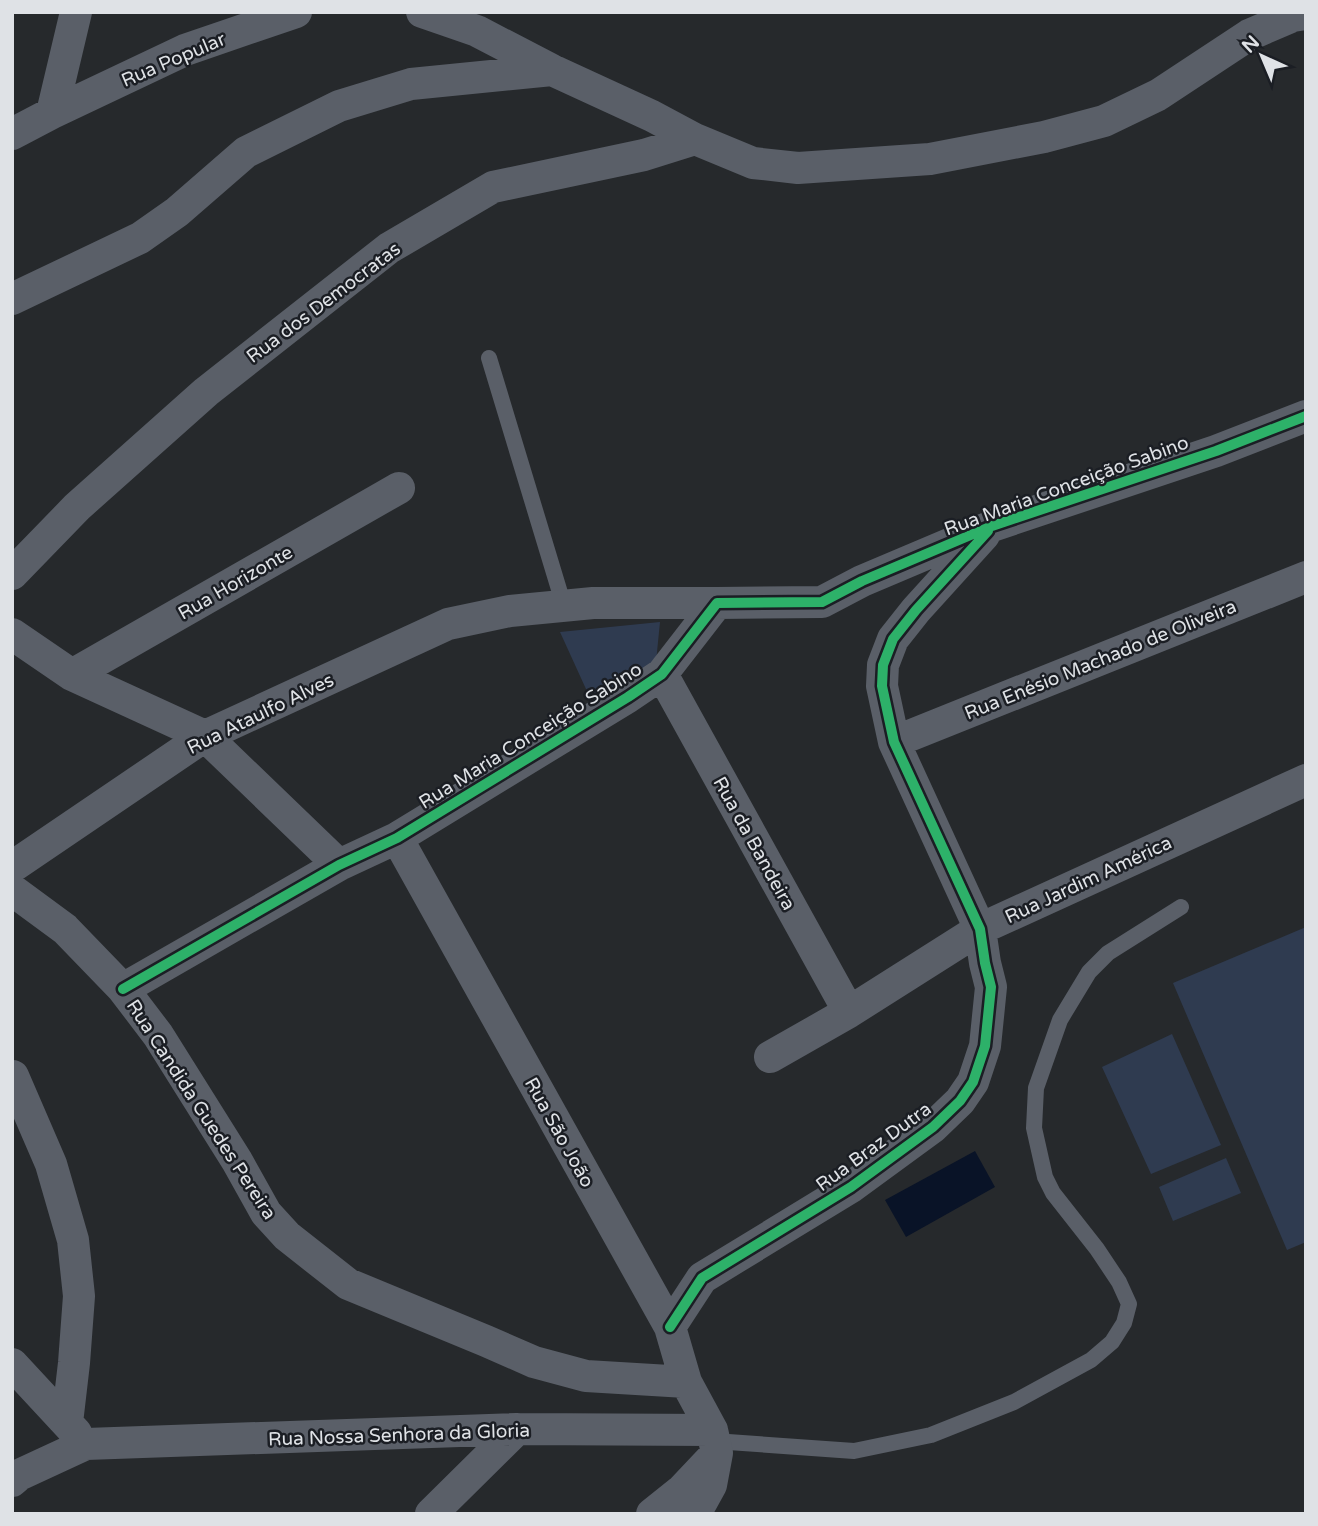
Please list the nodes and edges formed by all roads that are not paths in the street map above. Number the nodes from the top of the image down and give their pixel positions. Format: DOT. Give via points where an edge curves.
graph roads {
  1 [pos="76,12"];
  2 [pos="296,12"];
  3 [pos="422,12"];
  4 [pos="1306,14"];
  5 [pos="552,70"];
  6 [pos="52,113"];
  7 [pos="12,134"];
  8 [pos="695,139"];
  9 [pos="12,299"];
  10 [pos="489,358"];
  11 [pos="1306,416"];
  12 [pos="399,488"];
  13 [pos="992,526"];
  14 [pos="12,574"];
  15 [pos="1306,577"];
  16 [pos="717,603"];
  17 [pos="564,606"];
  18 [pos="448,624"];
  19 [pos="12,634"];
  20 [pos="662,674"];
  21 [pos="72,675"];
  22 [pos="205,736"];
  23 [pos="894,742"];
  24 [pos="1306,780"];
  25 [pos="397,838"];
  26 [pos="339,865"];
  27 [pos="12,867"];
  28 [pos="12,890"];
  29 [pos="1181,907"];
  30 [pos="980,929"];
  31 [pos="124,989"];
  32 [pos="849,1012"];
  33 [pos="770,1056"];
  34 [pos="13,1076"];
  35 [pos="670,1328"];
  36 [pos="12,1364"];
  37 [pos="686,1382"];
  38 [pos="517,1429"];
  39 [pos="77,1434"];
  40 [pos="714,1441"];
  41 [pos="12,1481"];
  42 [pos="431,1514"];
  43 [pos="652,1514"];
  44 [pos="695,1514"];
  1 -- 6 [label="street"];
  2 -- 6 [label="street, Rua Popular" via="185,50"];
  3 -- 5 [label="street" via="478,31"];
  4 -- 8 [label="street" via="1249,35 1158,95 1104,121 1044,137 930,159 797,168 753,163"];
  5 -- 8 [label="street"];
  5 -- 9 [label="street" via="411,84 339,106 246,152 140,238"];
  6 -- 7 [label="street"];
  8 -- 14 [label="street, Rua dos Democratas" via="644,155 493,187 389,248 206,392 77,507"];
  10 -- 17 [label="lane"];
  11 -- 13 [label="street, Rua Maria Conceição Sabino"];
  12 -- 21 [label="street, Rua Horizonte"];
  13 -- 16 [label="street, Rua Maria Conceição Sabino" via="822,601"];
  13 -- 23 [label="street, Rua Braz Dutra" via="893,639 883,664 882,686"];
  15 -- 23 [label="street, Rua Enésio Machado de Oliveira"];
  16 -- 17 [label="street, Rua Maria Conceição Sabino"];
  16 -- 20 [label="street, Rua Maria Conceição Sabino"];
  17 -- 18 [label="street, Rua Maria Conceição Sabino"];
  18 -- 22 [label="street, Rua Ataulfo Alves"];
  19 -- 21 [label="street"];
  20 -- 25 [label="street, Rua Maria Conceição Sabino"];
  20 -- 32 [label="street, Rua da Bandeira"];
  21 -- 22 [label="street"];
  22 -- 26 [label="street"];
  22 -- 27 [label="street, Rua Ataulfo Alves"];
  23 -- 30 [label="street, Rua Braz Dutra"];
  24 -- 30 [label="street, Rua Jardim América"];
  25 -- 26 [label="street, Rua Maria Conceição Sabino"];
  25 -- 35 [label="street, Rua São João"];
  26 -- 31 [label="street, Rua Maria Conceição Sabino"];
  28 -- 31 [label="street, Rua Candida Guedes Pereira" via="65,929"];
  29 -- 40 [label="lane" via="1108,953 1089,972 1060,1020 1036,1088 1034,1128 1045,1177 1119,1282 1129,1304 1112,1342 1091,1360 1014,1402 931,1435 853,1451"];
  30 -- 32 [label="street, Rua Jardim América"];
  30 -- 35 [label="street, Rua Braz Dutra" via="991,987 985,1046 973,1082 960,1101 851,1187 702,1278"];
  31 -- 37 [label="street, Rua Candida Guedes Pereira" via="158,1035 266,1213 287,1236 348,1284 534,1362 586,1376"];
  32 -- 33 [label="street, Rua Jardim América"];
  34 -- 39 [label="street" via="51,1164 74,1240 79,1296 74,1363"];
  35 -- 37 [label="street, Rua São João"];
  36 -- 39 [label="street"];
  37 -- 40 [label="street, Rua São João"];
  38 -- 39 [label="street, Rua Nossa Senhora da Gloria"];
  38 -- 40 [label="street, Rua Nossa Senhora da Gloria"];
  38 -- 42 [label="street"];
  39 -- 41 [label="street"];
  40 -- 43 [label="street" via="682,1490"];
  40 -- 44 [label="street" via="711,1485"];
}
